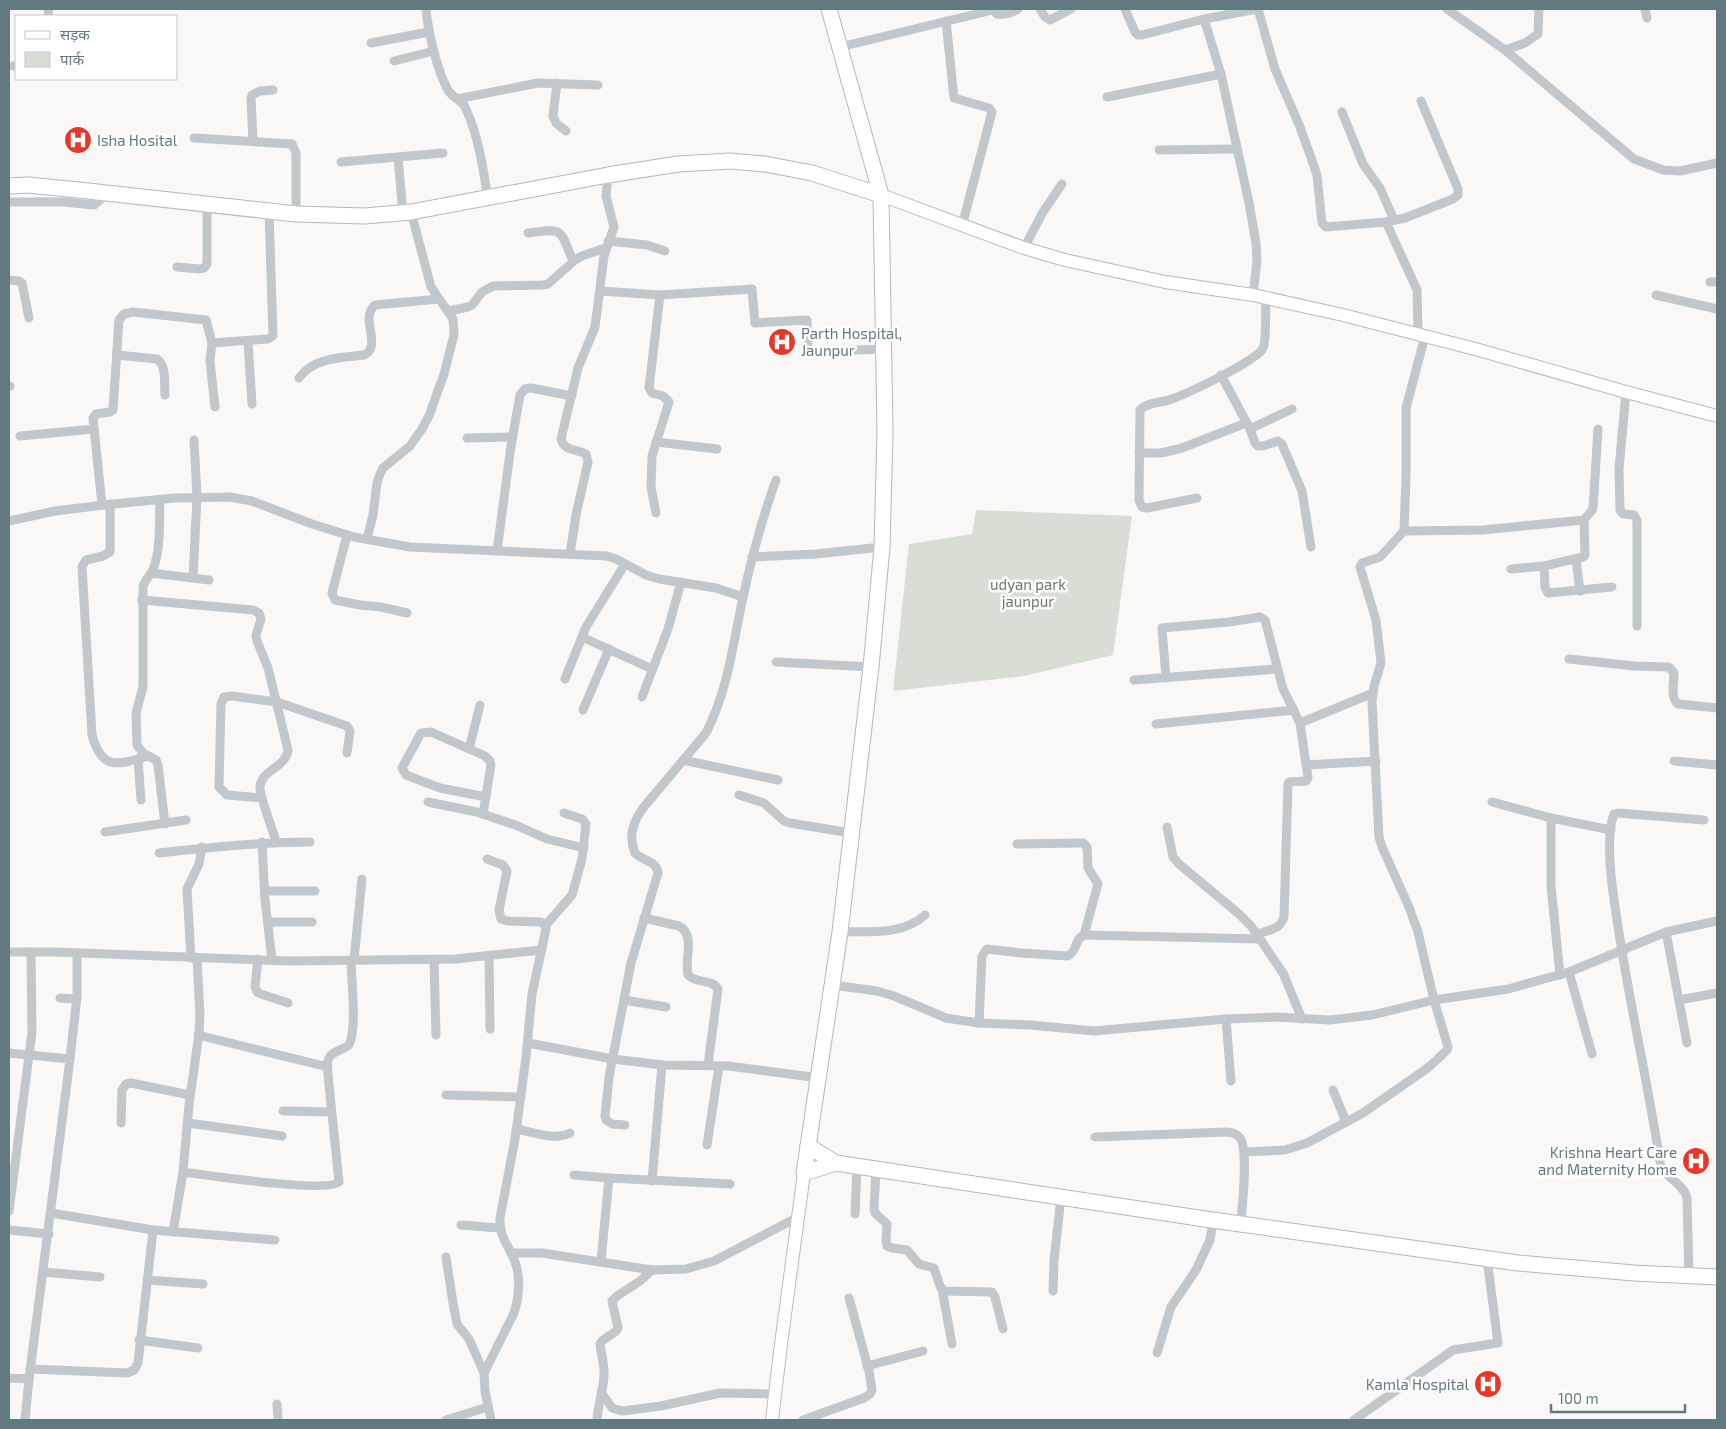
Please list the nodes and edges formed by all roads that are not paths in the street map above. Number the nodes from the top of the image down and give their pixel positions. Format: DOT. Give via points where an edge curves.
graph roads {
  1 [pos="426,9"];
  2 [pos="829,9"];
  3 [pos="992,9"];
  4 [pos="1018,9"];
  5 [pos="1040,9"];
  6 [pos="1071,9"];
  7 [pos="1124,9"];
  8 [pos="1258,9"];
  9 [pos="1447,9"];
  10 [pos="1539,9"];
  11 [pos="1204,18"];
  12 [pos="946,21"];
  13 [pos="429,32"];
  14 [pos="371,43"];
  15 [pos="840,47"];
  16 [pos="1504,50"];
  17 [pos="434,51"];
  18 [pos="394,61"];
  19 [pos="1221,74"];
  20 [pos="558,83"];
  21 [pos="598,85"];
  22 [pos="273,90"];
  23 [pos="1107,97"];
  24 [pos="457,99"];
  25 [pos="1421,101"];
  26 [pos="1342,112"];
  27 [pos="566,131"];
  28 [pos="194,138"];
  29 [pos="253,141"];
  30 [pos="1237,149"];
  31 [pos="1159,150"];
  32 [pos="444,153"];
  33 [pos="398,158"];
  34 [pos="341,162"];
  35 [pos="1717,163"];
  36 [pos="608,175"];
  37 [pos="1062,184"];
  38 [pos="9,186"];
  39 [pos="108,193"];
  40 [pos="881,195"];
  41 [pos="488,199"];
  42 [pos="9,202"];
  43 [pos="207,204"];
  44 [pos="269,211"];
  45 [pos="407,213"];
  46 [pos="296,214"];
  47 [pos="1390,221"];
  48 [pos="962,226"];
  49 [pos="528,233"];
  50 [pos="607,245"];
  51 [pos="1024,248"];
  52 [pos="665,251"];
  53 [pos="573,261"];
  54 [pos="177,267"];
  55 [pos="9,280"];
  56 [pos="600,291"];
  57 [pos="660,295"];
  58 [pos="1656,295"];
  59 [pos="1260,297"];
  60 [pos="439,299"];
  61 [pos="1717,309"];
  62 [pos="449,311"];
  63 [pos="29,318"];
  64 [pos="1421,335"];
  65 [pos="248,341"];
  66 [pos="212,343"];
  67 [pos="884,349"];
  68 [pos="117,355"];
  69 [pos="1221,375"];
  70 [pos="299,378"];
  71 [pos="1626,392"];
  72 [pos="164,395"];
  73 [pos="572,396"];
  74 [pos="252,404"];
  75 [pos="215,407"];
  76 [pos="1292,409"];
  77 [pos="1717,416"];
  78 [pos="1248,426"];
  79 [pos="1598,429"];
  80 [pos="94,430"];
  81 [pos="20,436"];
  82 [pos="513,437"];
  83 [pos="467,438"];
  84 [pos="194,440"];
  85 [pos="656,442"];
  86 [pos="717,449"];
  87 [pos="1139,453"];
  88 [pos="776,480"];
  89 [pos="197,497"];
  90 [pos="1197,498"];
  91 [pos="160,500"];
  92 [pos="106,505"];
  93 [pos="656,513"];
  94 [pos="1584,520"];
  95 [pos="9,521"];
  96 [pos="1404,531"];
  97 [pos="347,535"];
  98 [pos="367,539"];
  99 [pos="882,547"];
  100 [pos="1311,547"];
  101 [pos="496,551"];
  102 [pos="570,554"];
  103 [pos="752,557"];
  104 [pos="1576,559"];
  105 [pos="625,564"];
  106 [pos="1544,566"];
  107 [pos="1511,569"];
  108 [pos="151,573"];
  109 [pos="193,578"];
  110 [pos="209,580"];
  111 [pos="681,582"];
  112 [pos="1612,587"];
  113 [pos="1580,591"];
  114 [pos="743,597"];
  115 [pos="142,600"];
  116 [pos="407,613"];
  117 [pos="1637,626"];
  118 [pos="582,637"];
  119 [pos="609,649"];
  120 [pos="1569,659"];
  121 [pos="776,662"];
  122 [pos="871,667"];
  123 [pos="652,669"];
  124 [pos="1277,669"];
  125 [pos="1166,678"];
  126 [pos="565,679"];
  127 [pos="1134,680"];
  128 [pos="1373,693"];
  129 [pos="642,697"];
  130 [pos="277,702"];
  131 [pos="480,706"];
  132 [pos="1717,708"];
  133 [pos="583,710"];
  134 [pos="1294,710"];
  135 [pos="1300,723"];
  136 [pos="1156,724"];
  137 [pos="469,749"];
  138 [pos="347,754"];
  139 [pos="148,756"];
  140 [pos="138,759"];
  141 [pos="683,760"];
  142 [pos="1376,761"];
  143 [pos="1674,761"];
  144 [pos="1306,765"];
  145 [pos="1717,765"];
  146 [pos="778,780"];
  147 [pos="738,795"];
  148 [pos="486,797"];
  149 [pos="262,798"];
  150 [pos="141,800"];
  151 [pos="428,802"];
  152 [pos="1492,802"];
  153 [pos="564,813"];
  154 [pos="483,814"];
  155 [pos="1551,818"];
  156 [pos="186,820"];
  157 [pos="1704,820"];
  158 [pos="165,824"];
  159 [pos="1166,827"];
  160 [pos="1611,830"];
  161 [pos="105,832"];
  162 [pos="851,834"];
  163 [pos="262,842"];
  164 [pos="276,842"];
  165 [pos="310,842"];
  166 [pos="1017,844"];
  167 [pos="202,848"];
  168 [pos="584,848"];
  169 [pos="160,853"];
  170 [pos="487,859"];
  171 [pos="362,879"];
  172 [pos="265,891"];
  173 [pos="315,891"];
  174 [pos="925,915"];
  175 [pos="644,918"];
  176 [pos="1717,920"];
  177 [pos="268,922"];
  178 [pos="312,922"];
  179 [pos="545,926"];
  180 [pos="840,932"];
  181 [pos="1666,932"];
  182 [pos="1084,935"];
  183 [pos="1258,936"];
  184 [pos="542,950"];
  185 [pos="1621,950"];
  186 [pos="9,952"];
  187 [pos="32,952"];
  188 [pos="77,953"];
  189 [pos="489,956"];
  190 [pos="194,958"];
  191 [pos="434,959"];
  192 [pos="258,960"];
  193 [pos="272,960"];
  194 [pos="352,960"];
  195 [pos="1570,972"];
  196 [pos="1560,975"];
  197 [pos="832,985"];
  198 [pos="1717,993"];
  199 [pos="77,997"];
  200 [pos="60,998"];
  201 [pos="624,1000"];
  202 [pos="1434,1000"];
  203 [pos="1679,1000"];
  204 [pos="288,1003"];
  205 [pos="666,1007"];
  206 [pos="1226,1019"];
  207 [pos="1302,1019"];
  208 [pos="979,1023"];
  209 [pos="490,1029"];
  210 [pos="198,1035"];
  211 [pos="436,1035"];
  212 [pos="528,1043"];
  213 [pos="1687,1043"];
  214 [pos="9,1053"];
  215 [pos="29,1054"];
  216 [pos="1592,1054"];
  217 [pos="70,1058"];
  218 [pos="613,1059"];
  219 [pos="708,1065"];
  220 [pos="662,1066"];
  221 [pos="719,1066"];
  222 [pos="328,1067"];
  223 [pos="819,1078"];
  224 [pos="1231,1080"];
  225 [pos="1333,1090"];
  226 [pos="190,1095"];
  227 [pos="446,1095"];
  228 [pos="521,1097"];
  229 [pos="283,1111"];
  230 [pos="331,1112"];
  231 [pos="1346,1122"];
  232 [pos="121,1123"];
  233 [pos="188,1123"];
  234 [pos="625,1125"];
  235 [pos="516,1129"];
  236 [pos="570,1133"];
  237 [pos="282,1136"];
  238 [pos="1095,1136"];
  239 [pos="706,1145"];
  240 [pos="808,1146"];
  241 [pos="1245,1152"];
  242 [pos="836,1163"];
  243 [pos="857,1166"];
  244 [pos="876,1169"];
  245 [pos="183,1172"];
  246 [pos="804,1173"];
  247 [pos="574,1175"];
  248 [pos="610,1178"];
  249 [pos="652,1181"];
  250 [pos="730,1184"];
  251 [pos="1061,1197"];
  252 [pos="9,1211"];
  253 [pos="51,1213"];
  254 [pos="855,1214"];
  255 [pos="798,1217"];
  256 [pos="1214,1220"];
  257 [pos="1241,1223"];
  258 [pos="461,1225"];
  259 [pos="499,1228"];
  260 [pos="9,1230"];
  261 [pos="153,1230"];
  262 [pos="174,1232"];
  263 [pos="48,1234"];
  264 [pos="275,1240"];
  265 [pos="511,1253"];
  266 [pos="446,1257"];
  267 [pos="1487,1259"];
  268 [pos="601,1261"];
  269 [pos="652,1270"];
  270 [pos="44,1272"];
  271 [pos="1688,1276"];
  272 [pos="100,1277"];
  273 [pos="1717,1277"];
  274 [pos="147,1280"];
  275 [pos="203,1284"];
  276 [pos="942,1290"];
  277 [pos="1053,1291"];
  278 [pos="849,1298"];
  279 [pos="1003,1329"];
  280 [pos="139,1340"];
  281 [pos="952,1344"];
  282 [pos="198,1348"];
  283 [pos="923,1351"];
  284 [pos="1158,1353"];
  285 [pos="867,1366"];
  286 [pos="30,1369"];
  287 [pos="484,1373"];
  288 [pos="9,1378"];
  289 [pos="29,1379"];
  290 [pos="601,1392"];
  291 [pos="775,1394"];
  292 [pos="277,1404"];
  293 [pos="488,1407"];
  294 [pos="26,1420"];
  295 [pos="278,1420"];
  296 [pos="446,1420"];
  297 [pos="491,1420"];
  298 [pos="597,1420"];
  299 [pos="772,1420"];
  300 [pos="803,1420"];
  301 [pos="1354,1420"];
  1 -- 13 [label="street"];
  2 -- 15 [label="highway"];
  3 -- 4 [label="street" via="997,14 1009,14"];
  3 -- 12 [label="street"];
  5 -- 6 [label="street" via="1050,20"];
  7 -- 11 [label="street" via="1138,35"];
  8 -- 11 [label="street"];
  8 -- 47 [label="street" via="1275,69 1314,166 1322,222 1330,227"];
  9 -- 16 [label="street"];
  10 -- 16 [label="street" via="1538,34"];
  11 -- 19 [label="street"];
  12 -- 15 [label="street"];
  12 -- 48 [label="street" via="954,98 989,108 992,112"];
  13 -- 14 [label="street"];
  13 -- 17 [label="street"];
  15 -- 40 [label="highway"];
  16 -- 35 [label="street" via="1634,159 1663,170 1680,171"];
  17 -- 18 [label="street"];
  17 -- 24 [label="street" via="445,84"];
  19 -- 23 [label="street"];
  19 -- 30 [label="street"];
  20 -- 21 [label="street"];
  20 -- 24 [label="street" via="527,84"];
  20 -- 27 [label="street" via="553,116"];
  22 -- 29 [label="street" via="252,95"];
  24 -- 41 [label="street" via="464,105 475,130"];
  25 -- 47 [label="street" via="1458,193 1445,202"];
  26 -- 47 [label="street" via="1363,164 1380,188"];
  28 -- 29 [label="street"];
  29 -- 46 [label="street" via="286,142 294,147"];
  30 -- 31 [label="street"];
  30 -- 59 [label="street" via="1256,243"];
  32 -- 33 [label="street"];
  33 -- 34 [label="street"];
  33 -- 45 [label="street"];
  36 -- 40 [label="highway" via="678,164 748,162 812,173"];
  36 -- 41 [label="highway"];
  36 -- 50 [label="street" via="606,196 614,227"];
  37 -- 51 [label="street"];
  38 -- 39 [label="highway"];
  39 -- 42 [label="street" via="94,205"];
  39 -- 43 [label="highway"];
  40 -- 48 [label="main road"];
  40 -- 67 [label="highway"];
  41 -- 45 [label="highway"];
  43 -- 44 [label="highway"];
  43 -- 54 [label="street" via="207,264 200,269"];
  44 -- 46 [label="highway"];
  44 -- 65 [label="street" via="273,336"];
  45 -- 46 [label="highway" via="365,216"];
  45 -- 60 [label="street" via="431,287"];
  47 -- 64 [label="street" via="1417,290"];
  48 -- 51 [label="main road"];
  49 -- 53 [label="street" via="557,231"];
  50 -- 52 [label="street" via="647,245"];
  50 -- 53 [label="street"];
  50 -- 56 [label="street"];
  51 -- 59 [label="main road" via="1165,282"];
  53 -- 62 [label="street" via="548,284 493,286 468,307"];
  55 -- 63 [label="street" via="22,283"];
  56 -- 57 [label="street"];
  56 -- 73 [label="street" via="595,327 578,368"];
  57 -- 67 [label="street" via="752,289 755,323 807,320 808,352"];
  57 -- 85 [label="street" via="649,388 669,402"];
  58 -- 61 [label="street"];
  59 -- 64 [label="main road"];
  59 -- 69 [label="street" via="1263,349"];
  60 -- 62 [label="street"];
  60 -- 70 [label="street" via="375,305 369,313 372,347 369,353 321,361 307,368"];
  62 -- 98 [label="street" via="454,335 429,416 410,446 383,468 376,483"];
  64 -- 71 [label="main road"];
  64 -- 96 [label="street" via="1406,408"];
  65 -- 66 [label="street"];
  65 -- 74 [label="street"];
  66 -- 68 [label="street" via="208,323 203,319 129,312 119,320"];
  66 -- 75 [label="street" via="210,361"];
  67 -- 99 [label="highway" via="886,432"];
  68 -- 72 [label="street" via="160,361"];
  68 -- 80 [label="street" via="113,410 94,416"];
  69 -- 78 [label="street"];
  69 -- 87 [label="street" via="1171,399 1143,407 1139,416"];
  71 -- 77 [label="main road"];
  71 -- 117 [label="street" via="1620,510 1623,514 1634,515 1636,520"];
  73 -- 82 [label="street" via="525,389 520,394"];
  73 -- 102 [label="street" via="562,444 567,449 586,454 588,462"];
  76 -- 78 [label="street"];
  78 -- 87 [label="street" via="1161,454"];
  78 -- 100 [label="street" via="1258,446 1278,441 1282,444 1302,491"];
  79 -- 94 [label="street" via="1593,509"];
  80 -- 81 [label="street"];
  80 -- 92 [label="street"];
  82 -- 83 [label="street"];
  82 -- 101 [label="street"];
  84 -- 89 [label="street"];
  85 -- 86 [label="street"];
  85 -- 93 [label="street" via="651,473"];
  87 -- 90 [label="street" via="1139,500 1142,507"];
  88 -- 103 [label="street"];
  89 -- 91 [label="street"];
  89 -- 97 [label="street" via="252,501"];
  89 -- 109 [label="street"];
  91 -- 92 [label="street"];
  91 -- 108 [label="street" via="156,559"];
  92 -- 95 [label="street"];
  92 -- 140 [label="street" via="110,552 86,560 82,567 92,735 103,760 113,763"];
  94 -- 96 [label="street" via="1482,530"];
  94 -- 104 [label="street" via="1585,555"];
  96 -- 128 [label="street" via="1380,557 1360,567 1376,620 1381,663"];
  97 -- 98 [label="street"];
  97 -- 116 [label="street" via="332,592 335,600"];
  98 -- 101 [label="street" via="410,547"];
  99 -- 103 [label="street"];
  99 -- 122 [label="highway"];
  101 -- 102 [label="street"];
  102 -- 105 [label="street" via="607,556"];
  103 -- 114 [label="street"];
  104 -- 106 [label="street"];
  104 -- 113 [label="street"];
  105 -- 111 [label="street" via="646,575"];
  105 -- 118 [label="street"];
  106 -- 107 [label="street"];
  106 -- 113 [label="street" via="1548,593"];
  108 -- 109 [label="street"];
  108 -- 115 [label="street" via="144,581"];
  109 -- 110 [label="street"];
  111 -- 114 [label="street"];
  111 -- 123 [label="street" via="668,629"];
  112 -- 113 [label="street"];
  114 -- 141 [label="street" via="721,700 706,733"];
  115 -- 130 [label="street" via="259,613 257,641"];
  115 -- 139 [label="street" via="143,687 136,718 137,745"];
  118 -- 119 [label="street"];
  118 -- 126 [label="street"];
  119 -- 123 [label="street"];
  119 -- 133 [label="street"];
  120 -- 132 [label="street" via="1669,667 1674,674 1674,701"];
  121 -- 122 [label="street"];
  122 -- 162 [label="highway"];
  123 -- 129 [label="street"];
  124 -- 125 [label="street"];
  124 -- 125 [label="street" via="1265,620 1260,617 1162,628"];
  124 -- 134 [label="street"];
  125 -- 127 [label="street"];
  128 -- 135 [label="street"];
  128 -- 142 [label="street"];
  130 -- 138 [label="street" via="348,726"];
  130 -- 149 [label="street" via="287,756 260,784"];
  130 -- 149 [label="street" via="227,696 221,704 219,787 227,796"];
  131 -- 137 [label="street"];
  134 -- 135 [label="street"];
  134 -- 136 [label="street"];
  135 -- 144 [label="street"];
  137 -- 148 [label="street" via="490,761"];
  137 -- 148 [label="street" via="432,732 424,732 418,737 403,772 410,778 440,788"];
  139 -- 140 [label="street"];
  139 -- 158 [label="street" via="156,760 158,766"];
  140 -- 150 [label="street"];
  141 -- 146 [label="street"];
  141 -- 175 [label="street" via="643,808 632,829 634,850 658,870"];
  142 -- 144 [label="street"];
  142 -- 202 [label="street" via="1379,837 1418,932"];
  143 -- 145 [label="street"];
  144 -- 183 [label="street" via="1307,780 1288,784 1284,917 1278,928"];
  147 -- 162 [label="street" via="764,803 784,821"];
  148 -- 154 [label="street"];
  149 -- 164 [label="street"];
  151 -- 154 [label="street"];
  152 -- 155 [label="street"];
  153 -- 168 [label="street" via="585,821"];
  154 -- 168 [label="street" via="547,839"];
  155 -- 160 [label="street"];
  155 -- 196 [label="street" via="1551,886"];
  156 -- 158 [label="street"];
  157 -- 160 [label="street" via="1618,813 1614,814"];
  158 -- 161 [label="street"];
  159 -- 183 [label="street" via="1173,858 1239,914"];
  160 -- 185 [label="street" via="1610,872"];
  162 -- 180 [label="highway"];
  163 -- 164 [label="street"];
  163 -- 167 [label="street"];
  163 -- 172 [label="street"];
  164 -- 165 [label="street"];
  166 -- 182 [label="street" via="1083,843 1087,847 1088,868 1098,884"];
  167 -- 169 [label="street"];
  167 -- 190 [label="street" via="199,864 187,889"];
  168 -- 179 [label="street" via="572,895"];
  170 -- 179 [label="street" via="503,865 507,871 499,910 501,919 541,922"];
  171 -- 194 [label="street"];
  172 -- 173 [label="street"];
  172 -- 177 [label="street"];
  174 -- 180 [label="street" via="911,926 893,930"];
  175 -- 201 [label="street"];
  175 -- 219 [label="street" via="683,928 688,938 688,975 714,984 718,989"];
  176 -- 181 [label="street"];
  177 -- 178 [label="street"];
  177 -- 193 [label="street"];
  179 -- 184 [label="street"];
  180 -- 197 [label="highway"];
  181 -- 185 [label="street"];
  181 -- 203 [label="street"];
  182 -- 183 [label="street"];
  182 -- 208 [label="street" via="1078,939 1073,954 1068,956 987,949 982,956"];
  183 -- 207 [label="street" via="1283,973"];
  184 -- 189 [label="street"];
  184 -- 212 [label="street" via="532,994"];
  185 -- 195 [label="street"];
  185 -- 271 [label="street" via="1661,1168 1684,1190 1687,1198"];
  186 -- 187 [label="street"];
  187 -- 188 [label="street"];
  187 -- 215 [label="street"];
  188 -- 190 [label="street"];
  188 -- 199 [label="street"];
  189 -- 191 [label="street"];
  189 -- 209 [label="street"];
  190 -- 192 [label="street"];
  190 -- 210 [label="street" via="200,1016"];
  191 -- 194 [label="street"];
  191 -- 211 [label="street"];
  192 -- 193 [label="street"];
  192 -- 204 [label="street" via="255,987 258,993"];
  193 -- 194 [label="street"];
  194 -- 222 [label="street" via="352,1036 348,1046 328,1058"];
  195 -- 196 [label="street"];
  195 -- 216 [label="street"];
  196 -- 202 [label="street" via="1508,988"];
  197 -- 208 [label="street" via="877,991 946,1018"];
  197 -- 223 [label="highway"];
  198 -- 203 [label="street"];
  199 -- 200 [label="street"];
  199 -- 217 [label="street"];
  201 -- 205 [label="street"];
  201 -- 218 [label="street"];
  202 -- 207 [label="street" via="1372,1015 1330,1020"];
  202 -- 231 [label="street" via="1447,1050 1414,1077"];
  203 -- 213 [label="street"];
  206 -- 207 [label="street"];
  206 -- 208 [label="street" via="1094,1031"];
  206 -- 224 [label="street"];
  210 -- 222 [label="street"];
  210 -- 226 [label="street"];
  212 -- 218 [label="street"];
  212 -- 228 [label="street"];
  214 -- 215 [label="street"];
  215 -- 217 [label="street"];
  215 -- 252 [label="street"];
  217 -- 253 [label="street"];
  218 -- 220 [label="street"];
  218 -- 234 [label="street" via="605,1116 608,1122"];
  219 -- 220 [label="street"];
  219 -- 221 [label="street"];
  220 -- 249 [label="street"];
  221 -- 223 [label="street"];
  221 -- 239 [label="street"];
  222 -- 230 [label="street"];
  223 -- 240 [label="highway"];
  225 -- 231 [label="street"];
  226 -- 232 [label="street" via="126,1084 122,1090"];
  226 -- 233 [label="street"];
  227 -- 228 [label="street"];
  228 -- 235 [label="street"];
  229 -- 230 [label="street"];
  230 -- 245 [label="street" via="340,1178 336,1185 243,1181"];
  231 -- 241 [label="street" via="1296,1147"];
  233 -- 237 [label="street"];
  233 -- 245 [label="street"];
  235 -- 236 [label="street" via="560,1137"];
  235 -- 259 [label="street"];
  238 -- 241 [label="street" via="1234,1132"];
  240 -- 242 [label="highway"];
  240 -- 246 [label="highway"];
  241 -- 257 [label="street"];
  242 -- 243 [label="highway"];
  242 -- 246 [label="highway"];
  243 -- 244 [label="highway"];
  243 -- 254 [label="street"];
  244 -- 251 [label="highway"];
  244 -- 276 [label="street" via="874,1209 887,1224 887,1246 907,1250 919,1264 934,1268"];
  245 -- 262 [label="street"];
  246 -- 255 [label="main road"];
  247 -- 248 [label="street"];
  248 -- 249 [label="street"];
  248 -- 268 [label="street"];
  249 -- 250 [label="street"];
  251 -- 256 [label="highway"];
  251 -- 277 [label="street"];
  253 -- 261 [label="street"];
  253 -- 263 [label="street"];
  255 -- 269 [label="street" via="702,1265"];
  255 -- 291 [label="main road"];
  256 -- 257 [label="highway"];
  256 -- 284 [label="street" via="1210,1240 1196,1270 1171,1307"];
  257 -- 267 [label="highway"];
  258 -- 259 [label="street"];
  259 -- 265 [label="street"];
  260 -- 263 [label="street"];
  261 -- 262 [label="street"];
  261 -- 274 [label="street"];
  262 -- 264 [label="street"];
  263 -- 270 [label="street"];
  265 -- 268 [label="street" via="542,1253"];
  265 -- 287 [label="street" via="517,1270 516,1304"];
  266 -- 287 [label="street" via="458,1324 469,1339"];
  267 -- 271 [label="highway"];
  267 -- 301 [label="street" via="1498,1343 1453,1350"];
  268 -- 269 [label="street"];
  269 -- 290 [label="street" via="612,1301 618,1328 600,1344 604,1368"];
  270 -- 272 [label="street"];
  270 -- 286 [label="street"];
  271 -- 273 [label="highway"];
  274 -- 275 [label="street"];
  274 -- 280 [label="street"];
  276 -- 279 [label="street" via="992,1292"];
  276 -- 281 [label="street"];
  278 -- 285 [label="street"];
  280 -- 282 [label="street"];
  280 -- 286 [label="street" via="138,1363 130,1373"];
  283 -- 285 [label="street"];
  285 -- 300 [label="street" via="872,1386 870,1394"];
  286 -- 289 [label="street"];
  287 -- 293 [label="street"];
  288 -- 289 [label="street"];
  289 -- 294 [label="street"];
  290 -- 291 [label="street" via="612,1408 622,1411 720,1393"];
  290 -- 298 [label="street"];
  291 -- 299 [label="main road"];
  292 -- 295 [label="street"];
  293 -- 296 [label="street"];
  293 -- 297 [label="street"];
}
